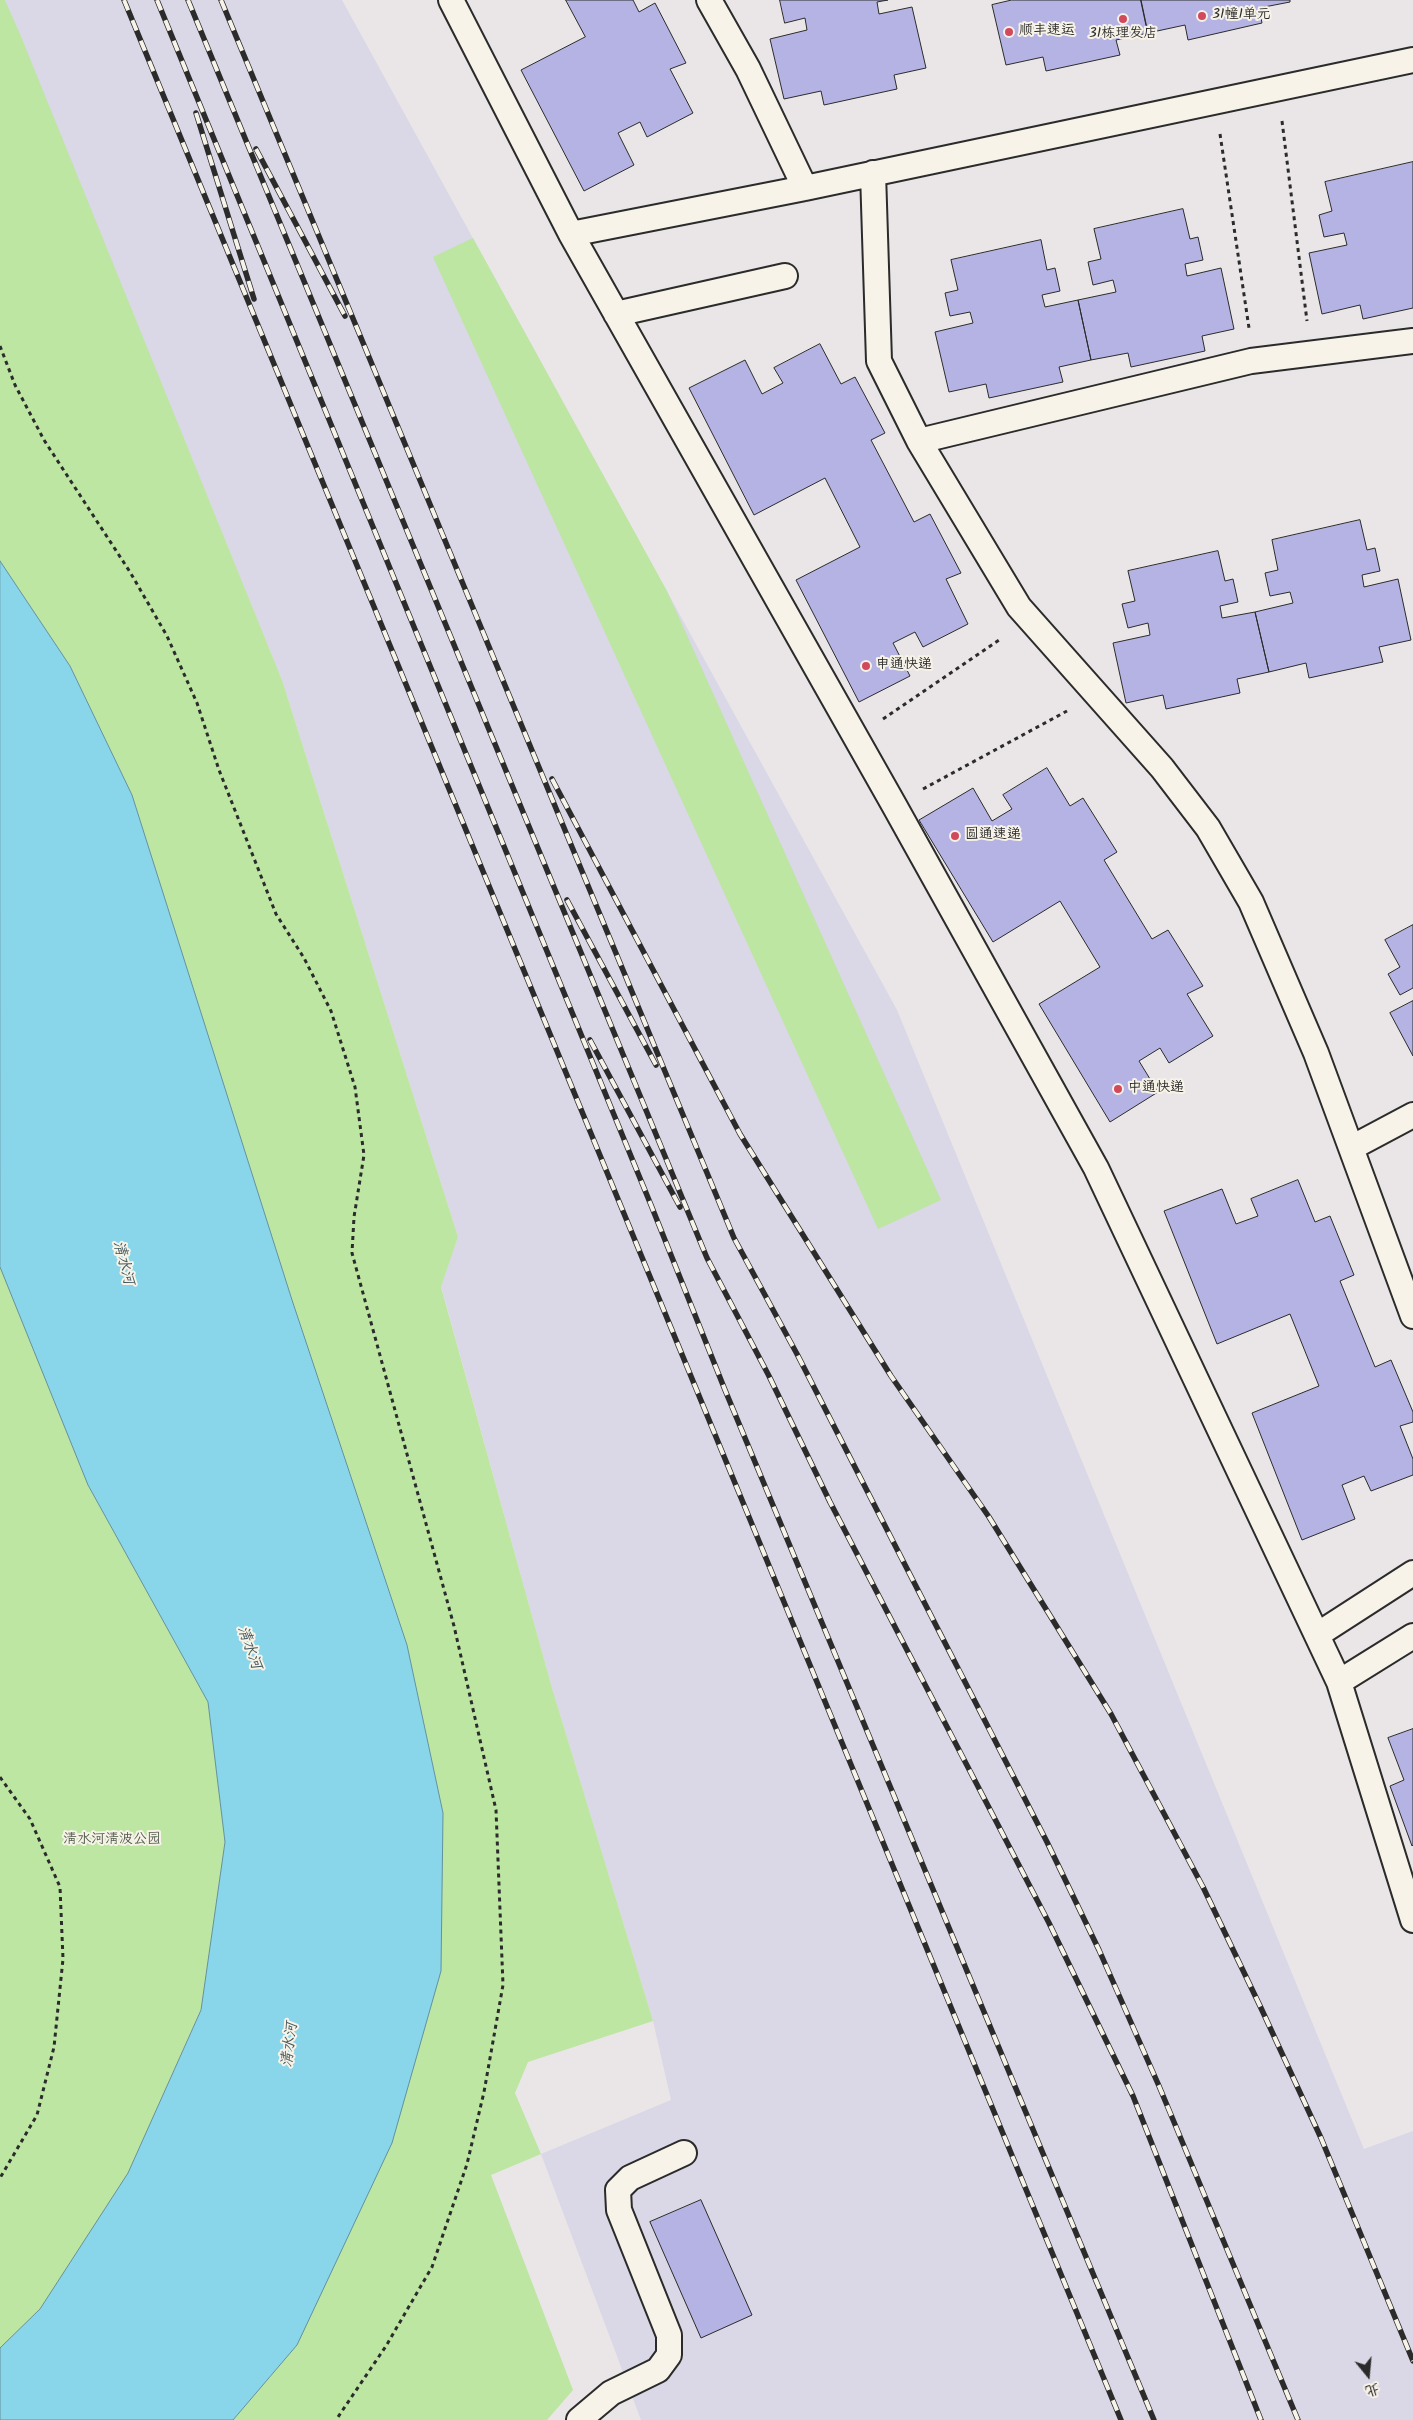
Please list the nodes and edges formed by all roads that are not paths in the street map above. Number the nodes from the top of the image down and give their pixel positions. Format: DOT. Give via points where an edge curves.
graph roads {
  1 [pos="451,0"];
  2 [pos="709,0"];
  3 [pos="1413,60"];
  4 [pos="873,173"];
  5 [pos="805,188"];
  6 [pos="571,234"];
  7 [pos="785,276"];
  8 [pos="616,314"];
  9 [pos="1413,341"];
  10 [pos="919,441"];
  11 [pos="1413,1115"];
  12 [pos="1351,1148"];
  13 [pos="1413,1316"];
  14 [pos="1413,1573"];
  15 [pos="1318,1635"];
  16 [pos="1413,1636"];
  17 [pos="1339,1682"];
  18 [pos="1413,1920"];
  19 [pos="684,2153"];
  20 [pos="579,2420"];
  1 -- 6 [label="lane"];
  2 -- 5 [label="lane" via="748,70"];
  3 -- 4 [label="lane"];
  4 -- 5 [label="lane"];
  4 -- 10 [label="lane" via="879,361"];
  5 -- 6 [label="lane"];
  6 -- 8 [label="lane"];
  7 -- 8 [label="lane"];
  8 -- 15 [label="lane" via="1096,1168"];
  9 -- 10 [label="lane" via="1254,361"];
  10 -- 12 [label="lane" via="1019,607 1162,768 1208,828 1251,902 1316,1053"];
  11 -- 12 [label="lane"];
  12 -- 13 [label="lane"];
  14 -- 15 [label="lane"];
  15 -- 17 [label="lane"];
  16 -- 17 [label="lane"];
  17 -- 18 [label="lane"];
  19 -- 20 [label="lane" via="630,2178 618,2190 619,2210 669,2335 668,2355 658,2370 611,2393"];
}
